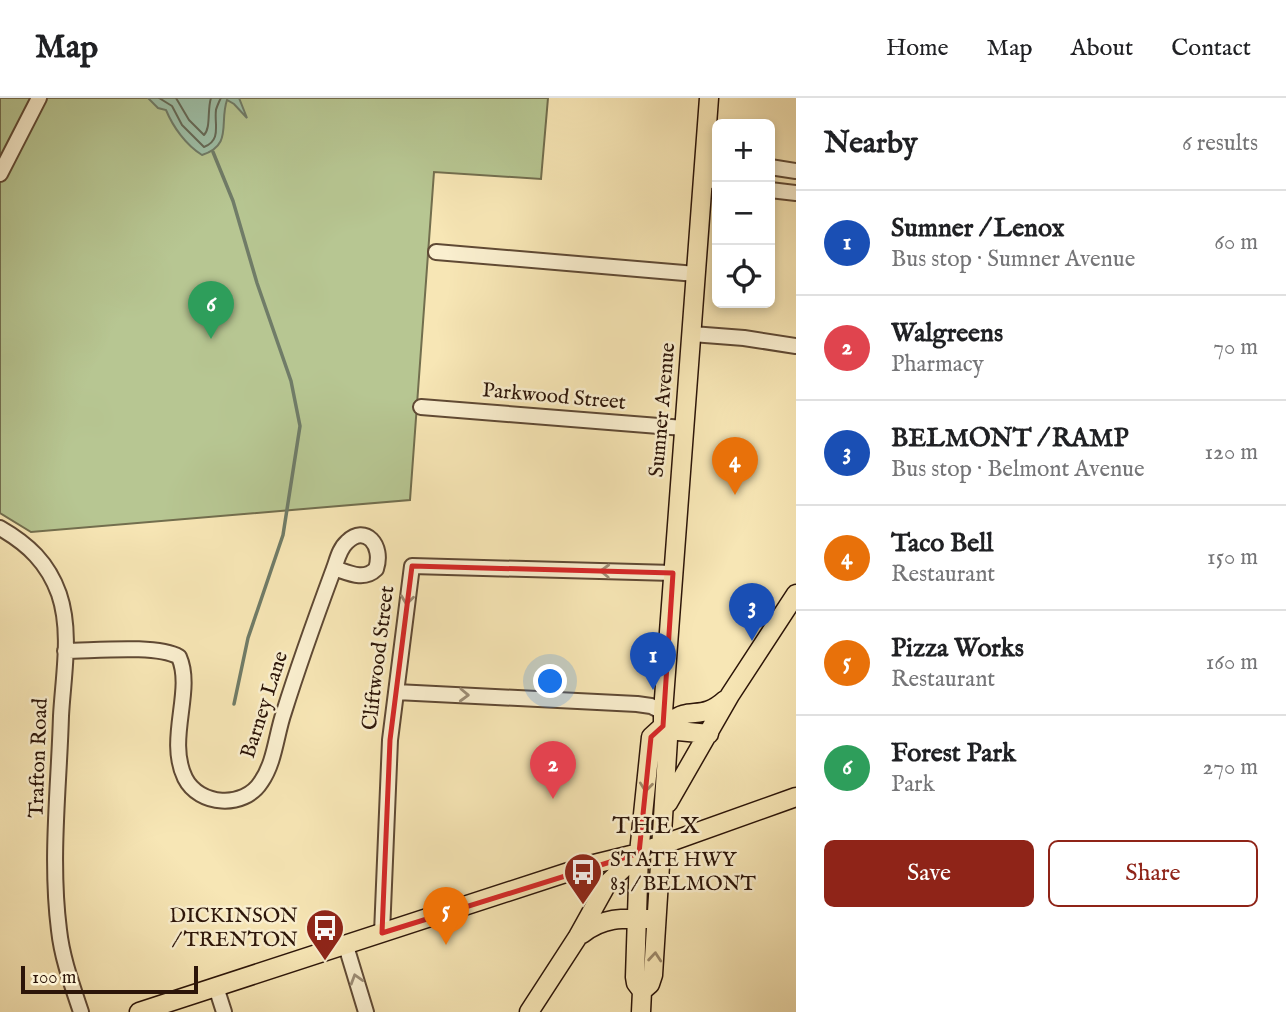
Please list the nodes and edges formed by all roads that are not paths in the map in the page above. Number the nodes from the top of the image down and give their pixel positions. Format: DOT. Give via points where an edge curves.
graph roads {
  1 [pos="39,98"];
  2 [pos="709,98"];
  3 [pos="712,156"];
  4 [pos="775,168"];
  5 [pos="796,171"];
  6 [pos="0,174"];
  7 [pos="712,181"];
  8 [pos="775,191"];
  9 [pos="796,193"];
  10 [pos="436,252"];
  11 [pos="696,274"];
  12 [pos="692,334"];
  13 [pos="796,345"];
  14 [pos="421,407"];
  15 [pos="684,428"];
  16 [pos="0,528"];
  17 [pos="334,568"];
  18 [pos="673,573"];
  19 [pos="796,594"];
  20 [pos="65,651"];
  21 [pos="396,692"];
  22 [pos="730,695"];
  23 [pos="666,719"];
  24 [pos="709,734"];
  25 [pos="796,797"];
  26 [pos="665,810"];
  27 [pos="663,843"];
  28 [pos="639,853"];
  29 [pos="636,918"];
  30 [pos="659,919"];
  31 [pos="382,933"];
  32 [pos="577,938"];
  33 [pos="346,946"];
  34 [pos="216,987"];
  35 [pos="642,991"];
  36 [pos="80,1012"];
  37 [pos="139,1012"];
  38 [pos="224,1012"];
  39 [pos="366,1012"];
  40 [pos="529,1012"];
  41 [pos="641,1012"];
  1 -- 6 [label="street"];
  2 -- 3 [label="main road, Sumner Avenue"];
  4 -- 5 [label="street"];
  7 -- 11 [label="main road, Sumner Avenue"];
  8 -- 9 [label="street"];
  10 -- 11 [label="street"];
  11 -- 12 [label="main road, Sumner Avenue"];
  12 -- 13 [label="street"];
  12 -- 15 [label="main road, Sumner Avenue"];
  14 -- 15 [label="street, Parkwood Street"];
  15 -- 18 [label="main road, Sumner Avenue"];
  16 -- 20 [label="street, Trafton Road" via="36,553 56,587 63,611"];
  17 -- 20 [label="street, Barney Lane" via="268,770 257,788 240,797 226,801 207,798 184,776 177,745 182,685 179,657 153,650"];
  18 -- 21 [label="street, Cliftwood Street, one-way" via="412,566"];
  18 -- 23 [label="main road, Sumner Avenue"];
  19 -- 22 [label="main road"];
  20 -- 36 [label="street, Trafton Road" via="56,899 60,940"];
  21 -- 23 [label="street, one-way" via="637,704 651,706"];
  21 -- 31 [label="street, Cliftwood Street"];
  22 -- 23 [label="main road" via="708,712"];
  22 -- 24 [label="main road"];
  23 -- 24 [label="main road" via="678,731"];
  23 -- 26 [label="main road, Sumner Avenue"];
  23 -- 28 [label="main road, Sumner Avenue, one-way" via="651,737"];
  24 -- 26 [label="main road"];
  25 -- 27 [label="main road"];
  26 -- 27 [label="main road, Sumner Avenue"];
  27 -- 28 [label="main road"];
  27 -- 30 [label="main road, Sumner Avenue"];
  28 -- 29 [label="main road, Sumner Avenue"];
  28 -- 31 [label="main road"];
  28 -- 32 [label="main road" via="607,884"];
  29 -- 30 [label="main road"];
  29 -- 32 [label="main road" via="594,924"];
  29 -- 35 [label="main road, Sumner Avenue" via="636,983"];
  35 -- 30 [label="main road, Sumner Avenue, one-way" via="653,975"];
  31 -- 33 [label="main road"];
  32 -- 40 [label="main road"];
  33 -- 34 [label="main road"];
  39 -- 33 [label="street, one-way"];
  34 -- 37 [label="main road"];
  34 -- 38 [label="street"];
  35 -- 41 [label="main road, Sumner Avenue"];
}
